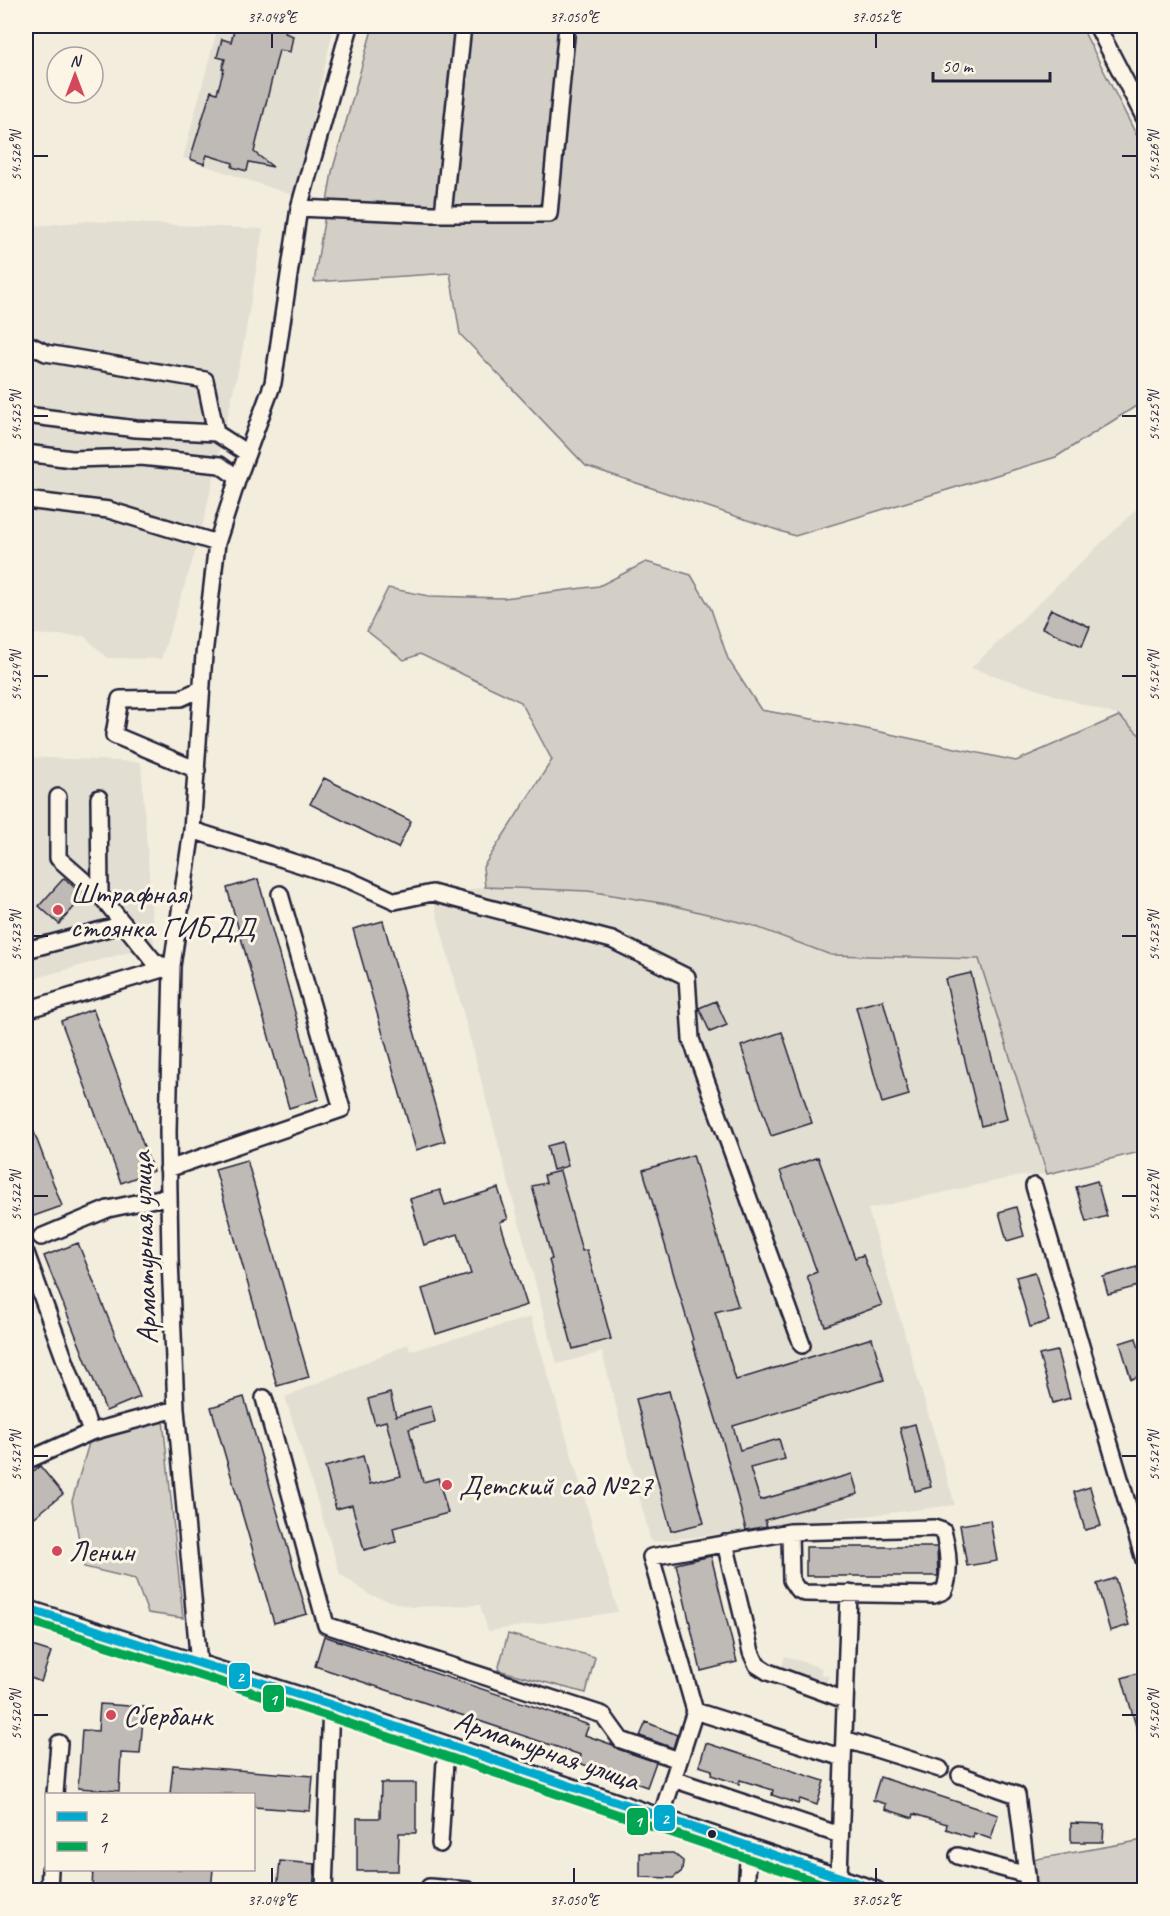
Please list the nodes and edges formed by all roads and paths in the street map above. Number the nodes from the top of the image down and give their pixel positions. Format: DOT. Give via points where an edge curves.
graph roads {
  1 [pos="350,26"];
  2 [pos="464,26"];
  3 [pos="567,26"];
  4 [pos="1097,26"];
  5 [pos="1144,117"];
  6 [pos="299,208"];
  7 [pos="443,214"];
  8 [pos="26,343"];
  9 [pos="26,415"];
  10 [pos="216,433"];
  11 [pos="26,453"];
  12 [pos="247,453"];
  13 [pos="238,478"];
  14 [pos="26,500"];
  15 [pos="217,543"];
  16 [pos="201,689"];
  17 [pos="196,770"];
  18 [pos="58,797"];
  19 [pos="99,798"];
  20 [pos="192,830"];
  21 [pos="280,894"];
  22 [pos="100,895"];
  23 [pos="124,924"];
  24 [pos="26,950"];
  25 [pos="172,966"];
  26 [pos="26,1010"];
  27 [pos="168,1169"];
  28 [pos="1034,1186"];
  29 [pos="169,1196"];
  30 [pos="41,1237"];
  31 [pos="26,1253"];
  32 [pos="802,1345"];
  33 [pos="264,1398"];
  34 [pos="176,1409"];
  35 [pos="91,1432"];
  36 [pos="26,1461"];
  37 [pos="790,1532"];
  38 [pos="725,1543"];
  39 [pos="1144,1560"];
  40 [pos="849,1593"];
  41 [pos="26,1608"];
  42 [pos="200,1665"];
  43 [pos="845,1700"];
  44 [pos="331,1705"];
  45 [pos="695,1711"];
  46 [pos="844,1739"];
  47 [pos="59,1743"];
  48 [pos="446,1745"];
  49 [pos="843,1758"];
  50 [pos="679,1760"];
  51 [pos="940,1768"];
  52 [pos="960,1775"];
  53 [pos="673,1779"];
  54 [pos="55,1793"];
  55 [pos="661,1817"];
  56 [pos="840,1835"];
  57 [pos="440,1844"];
  58 [pos="749,1846"];
  59 [pos="958,1856"];
  60 [pos="50,1871"];
  61 [pos="839,1876"];
  62 [pos="1028,1883"];
  63 [pos="429,1887"];
  64 [pos="49,1890"];
  65 [pos="324,1890"];
  66 [pos="468,1890"];
  67 [pos="746,1890"];
  68 [pos="877,1890"];
  1 -- 6 [label="street, Арматурная улица"];
  2 -- 7 [label="street"];
  3 -- 7 [label="street" via="549,214"];
  4 -- 5 [label="street"];
  6 -- 7 [label="street"];
  6 -- 12 [label="street, Арматурная улица" via="273,383"];
  8 -- 10 [label="street" via="46,353 205,380"];
  9 -- 10 [label="street" via="136,429"];
  10 -- 12 [label="street"];
  11 -- 13 [label="street" via="72,459 141,457 220,465"];
  12 -- 13 [label="street, Арматурная улица"];
  13 -- 15 [label="street, Арматурная улица"];
  14 -- 15 [label="street" via="109,510"];
  15 -- 16 [label="street, Арматурная улица"];
  16 -- 17 [label="street, Арматурная улица"];
  16 -- 17 [label="street" via="181,698 120,699 114,735"];
  17 -- 20 [label="street, Арматурная улица"];
  18 -- 22 [label="street" via="58,858"];
  19 -- 22 [label="street"];
  20 -- 25 [label="street, Арматурная улица"];
  20 -- 32 [label="street" via="349,880 395,901 432,893 612,940 687,977 692,1039"];
  21 -- 27 [label="street" via="342,1109"];
  22 -- 23 [label="street"];
  23 -- 24 [label="street"];
  23 -- 25 [label="street" via="157,963"];
  25 -- 26 [label="street"];
  25 -- 27 [label="street, Арматурная улица"];
  27 -- 29 [label="street, Арматурная улица"];
  28 -- 39 [label="street"];
  29 -- 30 [label="street" via="108,1209"];
  29 -- 34 [label="street, Арматурная улица"];
  31 -- 35 [label="street"];
  33 -- 50 [label="street" via="326,1624 603,1716 621,1740"];
  34 -- 35 [label="street"];
  34 -- 42 [label="street, Арматурная улица"];
  35 -- 36 [label="street"];
  37 -- 38 [label="street"];
  37 -- 40 [label="street" via="791,1580 797,1589 806,1593"];
  37 -- 40 [label="street" via="934,1528 943,1531 948,1581 944,1591 934,1595"];
  38 -- 43 [label="street" via="757,1665"];
  38 -- 45 [label="street" via="651,1557"];
  40 -- 43 [label="street"];
  41 -- 42 [label="street, Арматурная улица"];
  42 -- 44 [label="street, Арматурная улица"];
  43 -- 46 [label="street"];
  44 -- 48 [label="street, Арматурная улица"];
  44 -- 65 [label="street"];
  45 -- 49 [label="street"];
  45 -- 50 [label="street"];
  46 -- 49 [label="street"];
  46 -- 51 [label="street"];
  47 -- 54 [label="street"];
  48 -- 55 [label="street, Арматурная улица"];
  48 -- 57 [label="street"];
  49 -- 56 [label="street"];
  50 -- 53 [label="street"];
  52 -- 62 [label="street" via="1017,1795"];
  53 -- 55 [label="street"];
  53 -- 56 [label="street"];
  55 -- 58 [label="street, Арматурная улица"];
  56 -- 61 [label="street"];
  58 -- 61 [label="street, Арматурная улица"];
  58 -- 67 [label="street"];
  59 -- 62 [label="street"];
  60 -- 64 [label="street"];
  61 -- 68 [label="street, Арматурная улица"];
  63 -- 66 [label="street"];
}
